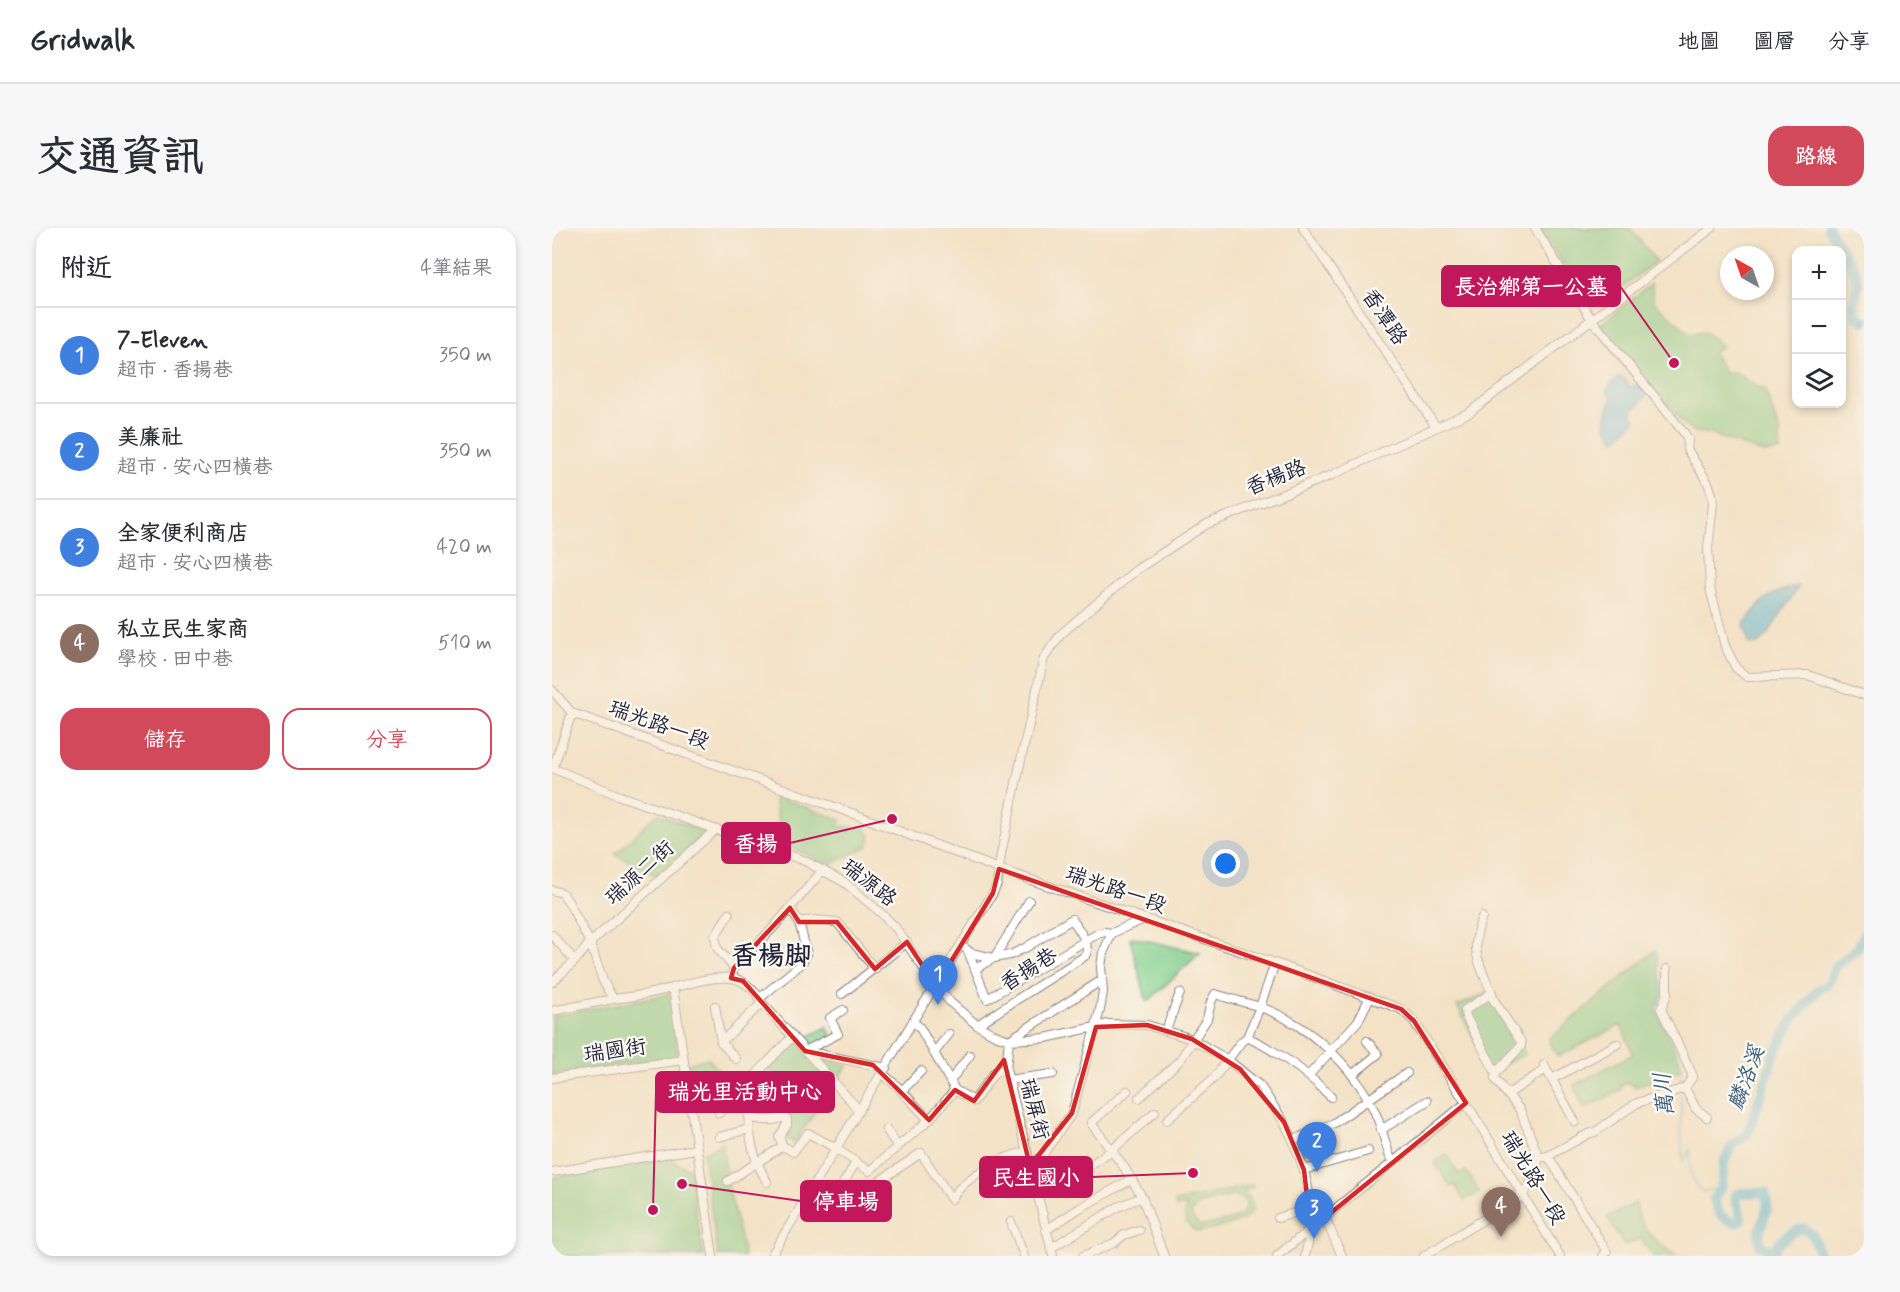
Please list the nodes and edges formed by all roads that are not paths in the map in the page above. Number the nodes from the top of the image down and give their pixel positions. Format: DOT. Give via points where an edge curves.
graph roads {
  1 [pos="1303,228"];
  2 [pos="1535,228"];
  3 [pos="1712,228"];
  4 [pos="1592,320"];
  5 [pos="1436,427"];
  6 [pos="552,690"];
  7 [pos="1864,695"];
  8 [pos="572,713"];
  9 [pos="552,768"];
  10 [pos="715,830"];
  11 [pos="999,869"];
  12 [pos="823,870"];
  13 [pos="552,890"];
  14 [pos="1029,901"];
  15 [pos="790,908"];
  16 [pos="729,915"];
  17 [pos="1482,917"];
  18 [pos="1144,919"];
  19 [pos="799,922"];
  20 [pos="1112,933"];
  21 [pos="552,935"];
  22 [pos="1084,940"];
  23 [pos="907,942"];
  24 [pos="590,943"];
  25 [pos="961,944"];
  26 [pos="968,951"];
  27 [pos="994,958"];
  28 [pos="575,961"];
  29 [pos="1275,963"];
  30 [pos="734,968"];
  31 [pos="875,969"];
  32 [pos="975,969"];
  33 [pos="1667,969"];
  34 [pos="731,978"];
  35 [pos="1102,980"];
  36 [pos="552,982"];
  37 [pos="936,986"];
  38 [pos="673,988"];
  39 [pos="1180,993"];
  40 [pos="1492,993"];
  41 [pos="842,994"];
  42 [pos="1370,997"];
  43 [pos="613,999"];
  44 [pos="761,1000"];
  45 [pos="715,1006"];
  46 [pos="1260,1007"];
  47 [pos="843,1010"];
  48 [pos="552,1011"];
  49 [pos="913,1021"];
  50 [pos="977,1025"];
  51 [pos="1096,1027"];
  52 [pos="1166,1030"];
  53 [pos="949,1034"];
  54 [pos="792,1037"];
  55 [pos="1247,1037"];
  56 [pos="1192,1039"];
  57 [pos="1009,1040"];
  58 [pos="1367,1041"];
  59 [pos="721,1042"];
  60 [pos="1617,1044"];
  61 [pos="805,1051"];
  62 [pos="1333,1051"];
  63 [pos="934,1053"];
  64 [pos="970,1055"];
  65 [pos="736,1059"];
  66 [pos="683,1060"];
  67 [pos="1228,1060"];
  68 [pos="1006,1069"];
  69 [pos="885,1071"];
  70 [pos="921,1071"];
  71 [pos="1407,1073"];
  72 [pos="1053,1074"];
  73 [pos="1352,1075"];
  74 [pos="1309,1076"];
  75 [pos="1495,1076"];
  76 [pos="552,1078"];
  77 [pos="1552,1079"];
  78 [pos="1008,1080"];
  79 [pos="950,1081"];
  80 [pos="1685,1088"];
  81 [pos="777,1089"];
  82 [pos="955,1090"];
  83 [pos="902,1091"];
  84 [pos="1127,1091"];
  85 [pos="1508,1094"];
  86 [pos="1331,1097"];
  87 [pos="1139,1098"];
  88 [pos="1368,1100"];
  89 [pos="1427,1101"];
  90 [pos="1466,1103"];
  91 [pos="859,1110"];
  92 [pos="1155,1112"];
  93 [pos="719,1113"];
  94 [pos="749,1117"];
  95 [pos="1707,1117"];
  96 [pos="929,1120"];
  97 [pos="1167,1120"];
  98 [pos="1575,1122"];
  99 [pos="749,1129"];
  100 [pos="885,1129"];
  101 [pos="1381,1130"];
  102 [pos="719,1137"];
  103 [pos="1293,1140"];
  104 [pos="783,1146"];
  105 [pos="898,1147"];
  106 [pos="696,1149"];
  107 [pos="837,1149"];
  108 [pos="1112,1150"];
  109 [pos="1368,1151"];
  110 [pos="1026,1152"];
  111 [pos="1544,1157"];
  112 [pos="856,1162"];
  113 [pos="1392,1163"];
  114 [pos="757,1164"];
  115 [pos="1030,1166"];
  116 [pos="1304,1170"];
  117 [pos="552,1172"];
  118 [pos="1132,1179"];
  119 [pos="728,1181"];
  120 [pos="767,1182"];
  121 [pos="875,1184"];
  122 [pos="840,1189"];
  123 [pos="1036,1190"];
  124 [pos="1523,1195"];
  125 [pos="1142,1197"];
  126 [pos="1309,1208"];
  127 [pos="1278,1218"];
  128 [pos="1325,1218"];
  129 [pos="1011,1222"];
  130 [pos="1311,1229"];
  131 [pos="1046,1230"];
  132 [pos="1139,1230"];
  133 [pos="1052,1252"];
  134 [pos="713,1256"];
  135 [pos="771,1256"];
  136 [pos="1024,1256"];
  137 [pos="1083,1256"];
  138 [pos="1164,1256"];
  139 [pos="1277,1256"];
  140 [pos="1305,1256"];
  141 [pos="1342,1256"];
  142 [pos="1424,1256"];
  143 [pos="1560,1256"];
  144 [pos="1603,1256"];
  1 -- 5 [label="street, 香潭路"];
  2 -- 4 [label="street"];
  3 -- 4 [label="street, 香楊路"];
  4 -- 5 [label="street, 香楊路" via="1470,412"];
  4 -- 7 [label="street" via="1685,434 1688,449 1708,483 1713,504 1708,548 1710,588 1725,646 1736,668 1747,677 1808,675"];
  5 -- 11 [label="street, 香楊路" via="1332,475 1207,524 1136,570 1061,634 1044,658"];
  6 -- 8 [label="street, 瑞光路一段"];
  8 -- 9 [label="street"];
  8 -- 11 [label="street, 瑞光路一段"];
  9 -- 10 [label="street, 瑞源路"];
  10 -- 12 [label="street, 瑞源路"];
  10 -- 24 [label="street, 瑞源二街"];
  11 -- 18 [label="street, 瑞光路一段"];
  11 -- 25 [label="street" via="993,893"];
  12 -- 15 [label="street"];
  12 -- 23 [label="street, 瑞源路" via="855,890"];
  13 -- 24 [label="street" via="562,893 568,901"];
  14 -- 27 [label="street"];
  15 -- 19 [label="street"];
  15 -- 30 [label="street"];
  16 -- 30 [label="street" via="715,936 717,948"];
  17 -- 40 [label="street" via="1475,934 1476,951"];
  18 -- 20 [label="street"];
  18 -- 29 [label="street, 瑞光路一段"];
  19 -- 31 [label="street" via="837,922"];
  19 -- 44 [label="street" via="807,954"];
  20 -- 22 [label="street"];
  20 -- 35 [label="street" via="1103,953"];
  21 -- 28 [label="street"];
  22 -- 27 [label="street" via="1072,919 1010,956"];
  22 -- 32 [label="street" via="987,999"];
  22 -- 50 [label="street, 香揚巷" via="1088,947 1085,956"];
  23 -- 31 [label="street"];
  23 -- 37 [label="street, 瑞源路"];
  24 -- 28 [label="street"];
  24 -- 43 [label="street"];
  25 -- 26 [label="street"];
  25 -- 37 [label="street"];
  26 -- 27 [label="street"];
  26 -- 32 [label="street"];
  27 -- 32 [label="street"];
  28 -- 36 [label="street"];
  29 -- 42 [label="street, 瑞光路一段"];
  29 -- 46 [label="street"];
  30 -- 34 [label="street"];
  31 -- 41 [label="street"];
  33 -- 80 [label="street" via="1667,994 1661,1009 1692,1074"];
  34 -- 38 [label="street"];
  34 -- 44 [label="street" via="743,981"];
  35 -- 51 [label="street"];
  35 -- 57 [label="street"];
  37 -- 49 [label="street"];
  37 -- 50 [label="street"];
  38 -- 43 [label="street"];
  38 -- 66 [label="street"];
  39 -- 52 [label="street"];
  40 -- 75 [label="street" via="1521,1042"];
  40 -- 75 [label="street" via="1465,1010"];
  42 -- 62 [label="street" via="1358,1021"];
  42 -- 90 [label="street, 瑞光路一段" via="1408,1014"];
  43 -- 48 [label="street"];
  44 -- 54 [label="street"];
  44 -- 59 [label="street"];
  45 -- 59 [label="street"];
  46 -- 55 [label="street"];
  46 -- 56 [label="street" via="1215,994 1207,1019"];
  46 -- 62 [label="street" via="1303,1028"];
  47 -- 61 [label="street" via="830,1018 838,1034"];
  49 -- 63 [label="street"];
  49 -- 69 [label="street"];
  50 -- 57 [label="street"];
  51 -- 52 [label="street" via="1147,1025"];
  51 -- 57 [label="street" via="1045,1038"];
  51 -- 115 [label="street" via="1072,1113 1042,1156"];
  52 -- 56 [label="street"];
  53 -- 63 [label="street"];
  54 -- 61 [label="street"];
  54 -- 93 [label="street"];
  55 -- 67 [label="street"];
  55 -- 74 [label="street" via="1267,1046"];
  56 -- 67 [label="street"];
  56 -- 87 [label="street" via="1180,1060"];
  57 -- 68 [label="street, 瑞屏街"];
  58 -- 73 [label="street" via="1378,1054"];
  59 -- 65 [label="street"];
  60 -- 77 [label="street"];
  61 -- 69 [label="street"];
  61 -- 91 [label="street"];
  62 -- 73 [label="street"];
  62 -- 74 [label="street"];
  63 -- 79 [label="street"];
  64 -- 79 [label="street"];
  66 -- 76 [label="street, 瑞國街"];
  66 -- 106 [label="street"];
  67 -- 97 [label="street" via="1215,1077"];
  67 -- 103 [label="street" via="1260,1086"];
  68 -- 78 [label="street, 瑞屏街"];
  68 -- 82 [label="street" via="995,1072 974,1101"];
  69 -- 83 [label="street"];
  69 -- 91 [label="street"];
  70 -- 83 [label="street"];
  71 -- 88 [label="street"];
  72 -- 78 [label="street"];
  73 -- 88 [label="street"];
  74 -- 86 [label="street"];
  75 -- 85 [label="street"];
  77 -- 85 [label="street" via="1545,1067"];
  77 -- 98 [label="street"];
  78 -- 110 [label="street, 瑞屏街"];
  79 -- 82 [label="street"];
  80 -- 95 [label="street" via="1696,1108"];
  80 -- 111 [label="street" via="1637,1103 1595,1132"];
  81 -- 94 [label="street" via="757,1083"];
  82 -- 96 [label="street"];
  83 -- 96 [label="street"];
  84 -- 108 [label="street" via="1090,1123"];
  85 -- 111 [label="street"];
  88 -- 101 [label="street"];
  88 -- 103 [label="street" via="1334,1123"];
  89 -- 101 [label="street"];
  90 -- 113 [label="street"];
  90 -- 124 [label="street, 瑞光路一段"];
  91 -- 107 [label="street"];
  92 -- 108 [label="street"];
  94 -- 99 [label="street"];
  94 -- 104 [label="street" via="787,1119 779,1137"];
  96 -- 105 [label="street"];
  99 -- 102 [label="street"];
  99 -- 114 [label="street"];
  100 -- 105 [label="street"];
  101 -- 113 [label="street"];
  103 -- 116 [label="street"];
  104 -- 107 [label="street" via="793,1152 808,1133"];
  104 -- 114 [label="street"];
  105 -- 112 [label="street" via="869,1171"];
  106 -- 117 [label="street"];
  106 -- 134 [label="street"];
  107 -- 112 [label="street"];
  107 -- 135 [label="street"];
  108 -- 118 [label="street"];
  108 -- 123 [label="street" via="1063,1184"];
  109 -- 116 [label="street"];
  110 -- 115 [label="street, 瑞屏街"];
  110 -- 121 [label="street" via="996,1163 956,1191 951,1199 921,1153"];
  111 -- 124 [label="street"];
  111 -- 144 [label="street" via="1607,1252"];
  112 -- 122 [label="street"];
  113 -- 128 [label="street"];
  114 -- 119 [label="street"];
  114 -- 120 [label="street"];
  115 -- 123 [label="street, 瑞屏街"];
  116 -- 126 [label="street"];
  118 -- 125 [label="street"];
  118 -- 131 [label="street"];
  123 -- 131 [label="street, 瑞屏街"];
  124 -- 142 [label="street"];
  124 -- 143 [label="street, 瑞光路一段"];
  125 -- 133 [label="street" via="1118,1207"];
  125 -- 138 [label="street"];
  126 -- 127 [label="street"];
  126 -- 130 [label="street"];
  128 -- 130 [label="street"];
  128 -- 141 [label="street"];
  129 -- 136 [label="street"];
  130 -- 139 [label="street"];
  130 -- 140 [label="street"];
  131 -- 133 [label="street, 瑞屏街"];
  132 -- 137 [label="street"];
}
